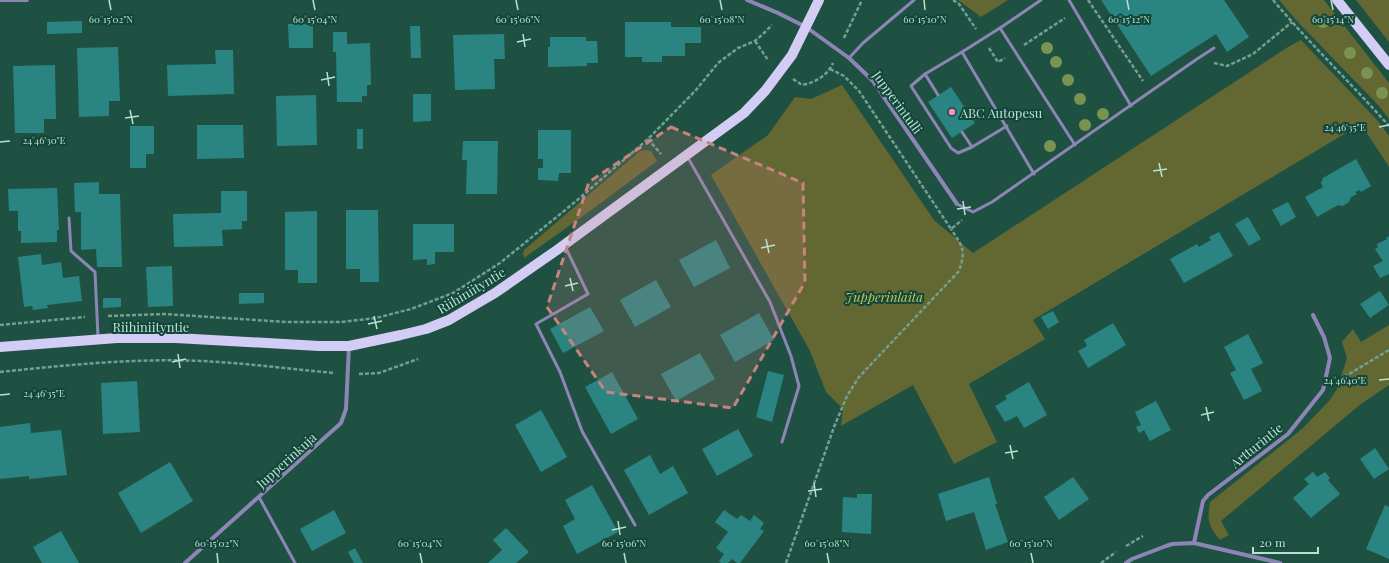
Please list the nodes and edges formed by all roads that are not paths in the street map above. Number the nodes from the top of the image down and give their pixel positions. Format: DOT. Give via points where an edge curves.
graph roads {
  1 [pos="0,0"];
  2 [pos="27,0"];
  3 [pos="747,0"];
  4 [pos="820,0"];
  5 [pos="914,0"];
  6 [pos="1041,0"];
  7 [pos="1069,0"];
  8 [pos="1337,0"];
  9 [pos="806,27"];
  10 [pos="1000,28"];
  11 [pos="1214,48"];
  12 [pos="962,52"];
  13 [pos="849,58"];
  14 [pos="1389,65"];
  15 [pos="925,74"];
  16 [pos="938,95"];
  17 [pos="1131,106"];
  18 [pos="1007,126"];
  19 [pos="962,132"];
  20 [pos="1075,145"];
  21 [pos="972,148"];
  22 [pos="686,154"];
  23 [pos="1034,174"];
  24 [pos="957,204"];
  25 [pos="69,218"];
  26 [pos="564,245"];
  27 [pos="1313,315"];
  28 [pos="98,339"];
  29 [pos="349,346"];
  30 [pos="0,347"];
  31 [pos="782,442"];
  32 [pos="259,497"];
  33 [pos="634,525"];
  34 [pos="1194,543"];
  35 [pos="185,563"];
  36 [pos="295,563"];
  37 [pos="1126,563"];
  38 [pos="1280,563"];
  1 -- 2 [label="street"];
  3 -- 9 [label="street, Jupperintulli"];
  4 -- 9 [label="main road, Riihiniityntie"];
  5 -- 13 [label="lane"];
  6 -- 10 [label="lane"];
  7 -- 17 [label="lane"];
  8 -- 14 [label="main road"];
  9 -- 13 [label="street, Jupperintulli"];
  9 -- 22 [label="main road, Riihiniityntie" via="792,55 765,91 744,113"];
  10 -- 12 [label="lane"];
  10 -- 20 [label="lane"];
  11 -- 17 [label="lane"];
  12 -- 15 [label="lane"];
  12 -- 18 [label="lane"];
  13 -- 24 [label="street, Jupperintulli" via="873,81"];
  15 -- 16 [label="lane"];
  15 -- 21 [label="lane" via="911,86 951,148 958,152"];
  17 -- 20 [label="lane"];
  18 -- 21 [label="lane"];
  18 -- 23 [label="lane"];
  19 -- 21 [label="lane"];
  20 -- 23 [label="lane"];
  22 -- 26 [label="main road, Riihiniityntie"];
  22 -- 31 [label="lane" via="770,302 791,356 799,386"];
  23 -- 24 [label="lane" via="973,212"];
  25 -- 28 [label="lane" via="71,251 95,272"];
  26 -- 29 [label="main road, Riihiniityntie" via="495,293 449,320 400,336"];
  26 -- 33 [label="lane" via="588,294 536,324 560,372 582,431"];
  27 -- 34 [label="street, Artturintie" via="1324,337 1330,358 1323,390 1288,434 1208,495 1203,501"];
  28 -- 29 [label="main road, Riihiniityntie" via="176,338"];
  28 -- 30 [label="main road, Riihiniityntie"];
  29 -- 32 [label="street, Jupperinkuja" via="346,409 341,423"];
  32 -- 35 [label="street, Jupperinkuja"];
  32 -- 36 [label="lane"];
  34 -- 37 [label="street" via="1172,544"];
  34 -- 38 [label="street"];
}
